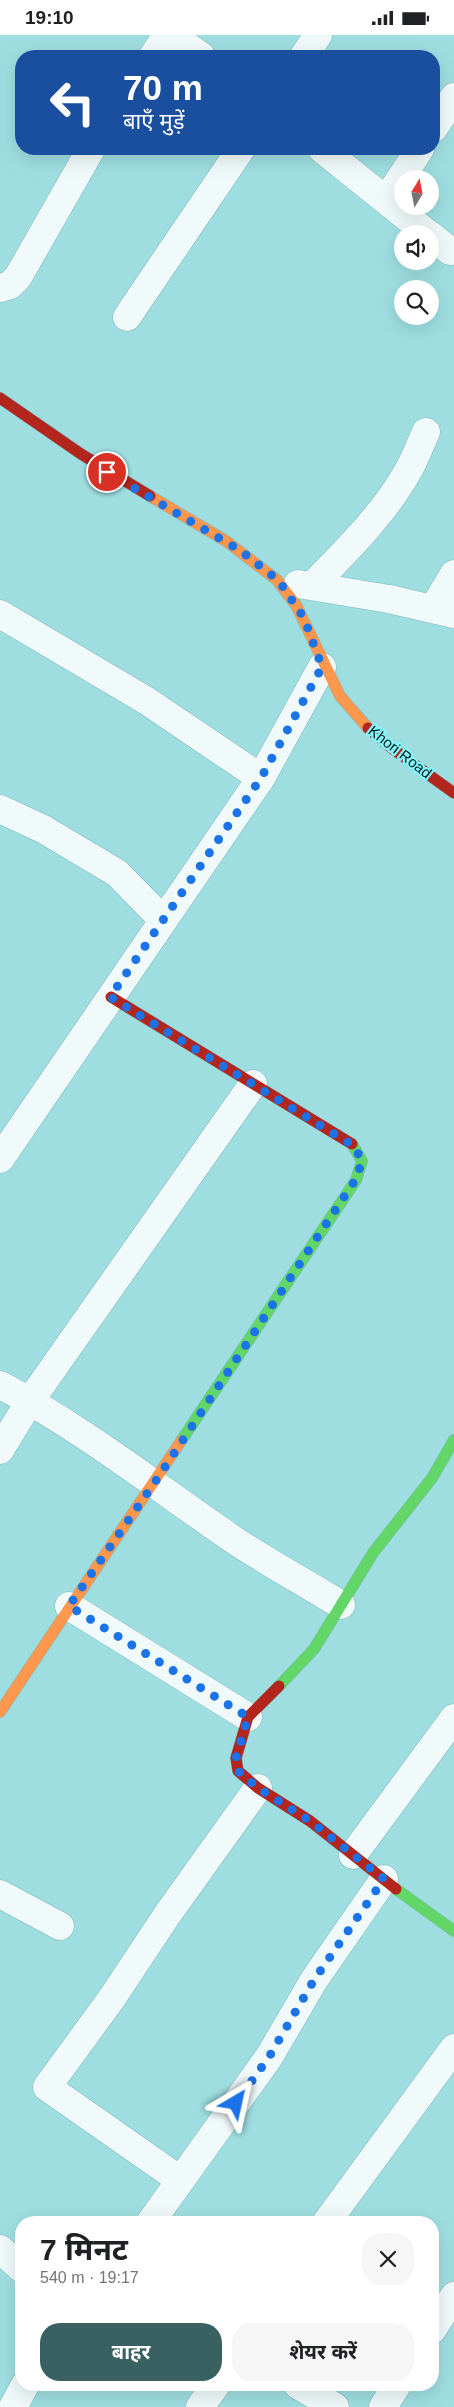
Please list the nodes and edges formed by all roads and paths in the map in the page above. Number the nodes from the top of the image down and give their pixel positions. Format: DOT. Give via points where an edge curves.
graph roads {
  1 [pos="167,35"];
  2 [pos="171,35"];
  3 [pos="318,35"];
  4 [pos="157,50"];
  5 [pos="192,50"];
  6 [pos="308,50"];
  7 [pos="454,97"];
  8 [pos="440,119"];
  9 [pos="88,155"];
  10 [pos="237,155"];
  11 [pos="330,155"];
  12 [pos="416,155"];
  13 [pos="386,200"];
  14 [pos="417,225"];
  15 [pos="0,288"];
  16 [pos="127,317"];
  17 [pos="0,398"];
  18 [pos="426,432"];
  19 [pos="454,574"];
  20 [pos="279,581"];
  21 [pos="312,586"];
  22 [pos="443,611"];
  23 [pos="0,614"];
  24 [pos="322,667"];
  25 [pos="261,778"];
  26 [pos="454,793"];
  27 [pos="0,809"];
  28 [pos="163,919"];
  29 [pos="110,997"];
  30 [pos="253,1084"];
  31 [pos="0,1159"];
  32 [pos="0,1385"];
  33 [pos="30,1401"];
  34 [pos="454,1440"];
  35 [pos="0,1450"];
  36 [pos="155,1482"];
  37 [pos="341,1605"];
  38 [pos="69,1606"];
  39 [pos="0,1712"];
  40 [pos="248,1717"];
  41 [pos="454,1718"];
  42 [pos="258,1788"];
  43 [pos="353,1855"];
  44 [pos="384,1879"];
  45 [pos="0,1894"];
  46 [pos="60,1926"];
  47 [pos="454,1931"];
  48 [pos="454,2049"];
  49 [pos="180,2180"];
  50 [pos="155,2216"];
  51 [pos="331,2216"];
  52 [pos="0,2249"];
  53 [pos="15,2263"];
  54 [pos="454,2296"];
  55 [pos="439,2319"];
  56 [pos="22,2391"];
  57 [pos="212,2391"];
  58 [pos="308,2391"];
  59 [pos="393,2391"];
  60 [pos="13,2407"];
  61 [pos="200,2407"];
  62 [pos="335,2407"];
  63 [pos="383,2407"];
  1 -- 4 [label="street"];
  2 -- 5 [label="street"];
  3 -- 6 [label="street"];
  7 -- 8 [label="street"];
  9 -- 15 [label="street" via="18,277 10,285"];
  10 -- 16 [label="street"];
  11 -- 13 [label="street"];
  12 -- 13 [label="street"];
  13 -- 14 [label="street"];
  17 -- 20 [label="street, Khori Road" via="90,462 241,551"];
  18 -- 21 [label="street" via="409,470 389,501"];
  19 -- 22 [label="street"];
  20 -- 21 [label="street"];
  20 -- 24 [label="street, Khori Road" via="304,618"];
  21 -- 22 [label="street"];
  23 -- 25 [label="street" via="147,701"];
  24 -- 25 [label="street"];
  24 -- 26 [label="street, Khori Road" via="340,697 372,732"];
  25 -- 28 [label="street"];
  27 -- 28 [label="street" via="43,829 117,873"];
  28 -- 29 [label="street"];
  29 -- 30 [label="street"];
  29 -- 31 [label="street"];
  30 -- 33 [label="street"];
  30 -- 36 [label="street" via="354,1146 362,1161 356,1179"];
  32 -- 33 [label="street"];
  33 -- 35 [label="street"];
  33 -- 36 [label="street"];
  34 -- 37 [label="street" via="432,1478 373,1553"];
  36 -- 37 [label="street" via="238,1542"];
  36 -- 38 [label="street"];
  37 -- 40 [label="street" via="314,1649"];
  38 -- 39 [label="street"];
  38 -- 40 [label="street"];
  40 -- 42 [label="street" via="236,1758 238,1771"];
  41 -- 43 [label="street"];
  42 -- 43 [label="street" via="310,1821"];
  42 -- 49 [label="street" via="47,2087"];
  43 -- 44 [label="street"];
  44 -- 47 [label="street"];
  44 -- 49 [label="street" via="314,1980 269,2057"];
  45 -- 46 [label="street"];
  48 -- 51 [label="street"];
  49 -- 50 [label="street"];
  52 -- 53 [label="street"];
  54 -- 55 [label="street"];
  56 -- 60 [label="street"];
  57 -- 61 [label="street"];
  58 -- 62 [label="street"];
  59 -- 63 [label="street"];
}
